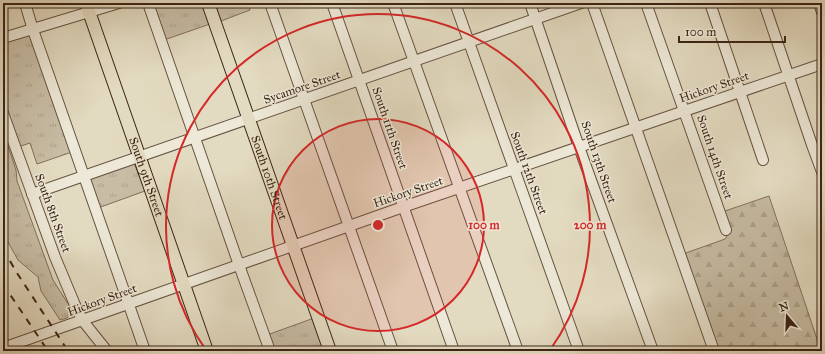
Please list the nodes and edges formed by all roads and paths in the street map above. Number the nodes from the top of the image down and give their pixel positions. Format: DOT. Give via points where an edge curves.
graph roads {
  1 [pos="25,3"];
  2 [pos="120,3"];
  3 [pos="148,3"];
  4 [pos="208,3"];
  5 [pos="270,3"];
  6 [pos="332,3"];
  7 [pos="393,3"];
  8 [pos="455,3"];
  9 [pos="530,3"];
  10 [pos="581,3"];
  11 [pos="592,3"];
  12 [pos="646,3"];
  13 [pos="710,3"];
  14 [pos="764,3"];
  15 [pos="819,3"];
  16 [pos="87,8"];
  17 [pos="822,12"];
  18 [pos="536,19"];
  19 [pos="33,30"];
  20 [pos="3,38"];
  21 [pos="469,42"];
  22 [pos="414,62"];
  23 [pos="822,64"];
  24 [pos="789,75"];
  25 [pos="360,80"];
  26 [pos="740,92"];
  27 [pos="304,99"];
  28 [pos="685,110"];
  29 [pos="3,113"];
  30 [pos="249,119"];
  31 [pos="636,128"];
  32 [pos="195,138"];
  33 [pos="580,147"];
  34 [pos="140,157"];
  35 [pos="763,160"];
  36 [pos="514,170"];
  37 [pos="822,172"];
  38 [pos="84,176"];
  39 [pos="459,188"];
  40 [pos="32,194"];
  41 [pos="403,207"];
  42 [pos="348,226"];
  43 [pos="726,230"];
  44 [pos="293,246"];
  45 [pos="239,265"];
  46 [pos="184,284"];
  47 [pos="130,304"];
  48 [pos="83,321"];
  49 [pos="3,348"];
  50 [pos="107,351"];
  51 [pos="145,351"];
  52 [pos="208,351"];
  53 [pos="270,351"];
  54 [pos="330,351"];
  55 [pos="393,351"];
  56 [pos="454,351"];
  57 [pos="518,351"];
  58 [pos="579,351"];
  59 [pos="653,351"];
  60 [pos="714,351"];
  1 -- 19 [label="street"];
  2 -- 16 [label="street"];
  3 -- 32 [label="street"];
  4 -- 30 [label="main road, South 10th Street"];
  5 -- 27 [label="street"];
  6 -- 25 [label="street, South 11th Street"];
  7 -- 22 [label="street"];
  8 -- 21 [label="street, South 12th Street"];
  9 -- 18 [label="street, South 13th Street"];
  10 -- 18 [label="street, Sycamore Street"];
  11 -- 31 [label="street"];
  12 -- 28 [label="street, South 14th Street"];
  13 -- 26 [label="street"];
  14 -- 24 [label="street"];
  15 -- 17 [label="street"];
  16 -- 19 [label="street"];
  16 -- 34 [label="main road, South 9th Street"];
  18 -- 21 [label="street, Sycamore Street"];
  18 -- 33 [label="street, South 13th Street"];
  19 -- 20 [label="street"];
  19 -- 38 [label="street"];
  21 -- 22 [label="street, Sycamore Street"];
  21 -- 36 [label="street, South 12th Street"];
  22 -- 25 [label="street, Sycamore Street"];
  22 -- 39 [label="street"];
  23 -- 24 [label="street, Hickory Street"];
  24 -- 26 [label="street, Hickory Street"];
  24 -- 37 [label="street"];
  25 -- 27 [label="street, Sycamore Street"];
  25 -- 41 [label="street, South 11th Street"];
  26 -- 28 [label="street, Hickory Street"];
  26 -- 35 [label="street"];
  27 -- 30 [label="street, Sycamore Street"];
  27 -- 42 [label="street"];
  28 -- 31 [label="street, Hickory Street"];
  28 -- 43 [label="street, South 14th Street"];
  29 -- 40 [label="street, South 8th Street"];
  30 -- 32 [label="street, Sycamore Street"];
  30 -- 44 [label="main road, South 10th Street"];
  31 -- 33 [label="street, Hickory Street"];
  31 -- 60 [label="street"];
  32 -- 34 [label="street, Sycamore Street"];
  32 -- 45 [label="street"];
  33 -- 36 [label="street, Hickory Street"];
  33 -- 59 [label="street, South 13th Street"];
  34 -- 38 [label="street, Sycamore Street"];
  34 -- 46 [label="main road, South 9th Street"];
  36 -- 39 [label="street, Hickory Street"];
  36 -- 58 [label="street, South 12th Street"];
  38 -- 40 [label="street, Sycamore Street"];
  38 -- 47 [label="street"];
  39 -- 41 [label="street, Hickory Street"];
  39 -- 57 [label="street"];
  40 -- 48 [label="street, South 8th Street" via="55,257"];
  41 -- 42 [label="street, Hickory Street"];
  41 -- 56 [label="street, South 11th Street"];
  42 -- 44 [label="street, Hickory Street"];
  42 -- 55 [label="street"];
  44 -- 45 [label="street, Hickory Street"];
  44 -- 54 [label="main road, South 10th Street"];
  45 -- 46 [label="street, Hickory Street"];
  45 -- 53 [label="street"];
  46 -- 47 [label="street, Hickory Street"];
  46 -- 52 [label="main road, South 9th Street"];
  47 -- 48 [label="street, Hickory Street"];
  47 -- 51 [label="street"];
  48 -- 49 [label="street, Hickory Street"];
  48 -- 50 [label="street, South 8th Street"];
}
